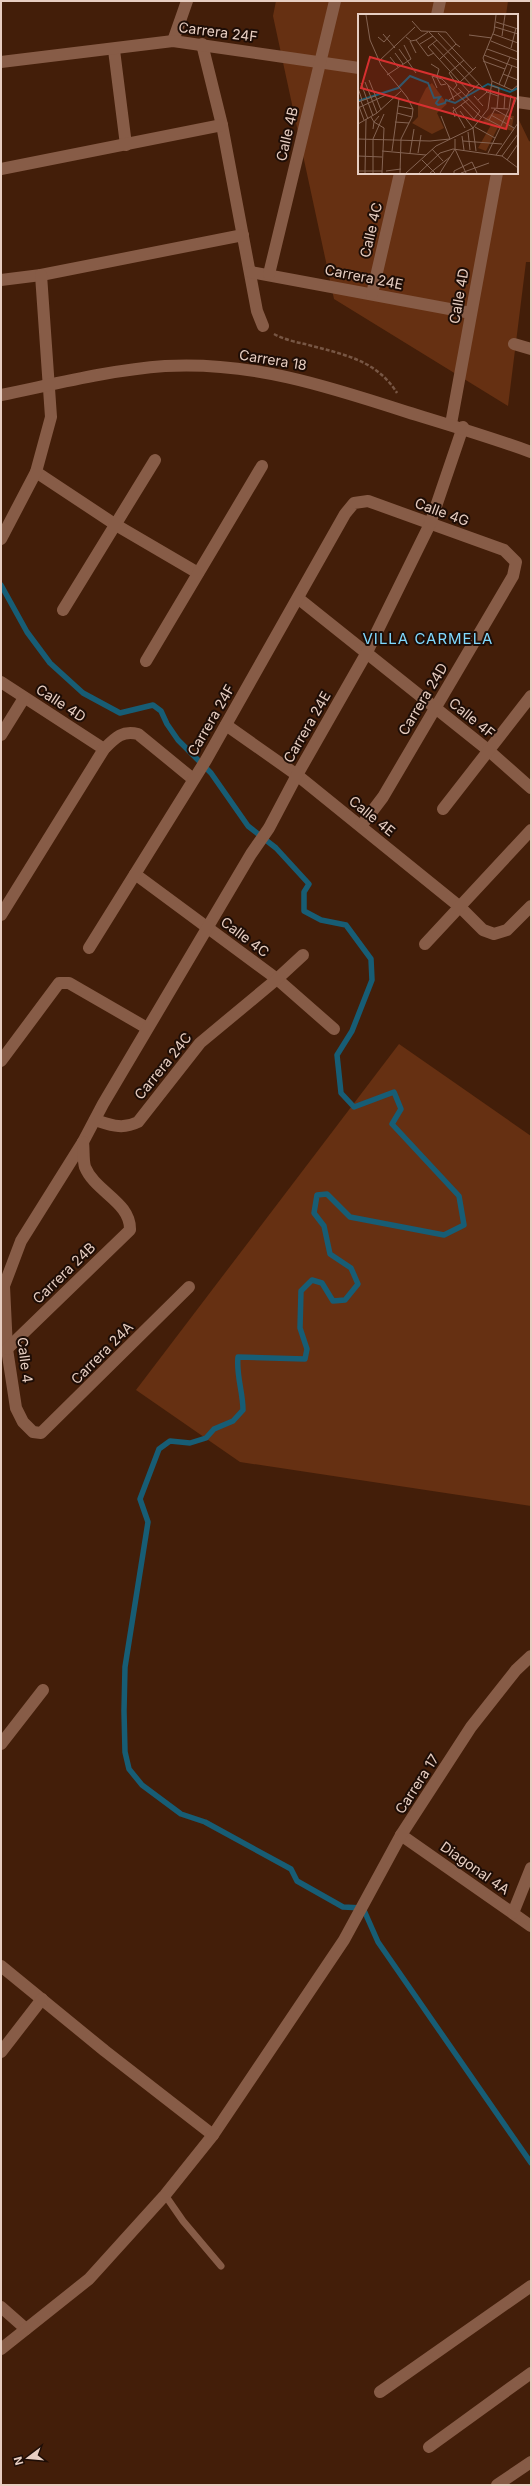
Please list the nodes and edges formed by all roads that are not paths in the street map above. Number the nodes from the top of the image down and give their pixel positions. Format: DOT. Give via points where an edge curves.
graph roads {
  1 [pos="187,1"];
  2 [pos="335,1"];
  3 [pos="440,1"];
  4 [pos="437,14"];
  5 [pos="173,41"];
  6 [pos="202,44"];
  7 [pos="114,50"];
  8 [pos="1,62"];
  9 [pos="320,62"];
  10 [pos="358,68"];
  11 [pos="518,102"];
  12 [pos="531,104"];
  13 [pos="222,125"];
  14 [pos="126,145"];
  15 [pos="1,169"];
  16 [pos="400,174"];
  17 [pos="497,174"];
  18 [pos="243,235"];
  19 [pos="251,272"];
  20 [pos="270,274"];
  21 [pos="41,275"];
  22 [pos="1,280"];
  23 [pos="372,294"];
  24 [pos="471,313"];
  25 [pos="263,326"];
  26 [pos="514,344"];
  27 [pos="531,349"];
  28 [pos="51,385"];
  29 [pos="1,395"];
  30 [pos="451,424"];
  31 [pos="463,427"];
  32 [pos="531,452"];
  33 [pos="155,460"];
  34 [pos="262,466"];
  35 [pos="36,472"];
  36 [pos="354,503"];
  37 [pos="430,524"];
  38 [pos="116,525"];
  39 [pos="1,539"];
  40 [pos="516,562"];
  41 [pos="198,573"];
  42 [pos="299,599"];
  43 [pos="63,610"];
  44 [pos="366,654"];
  45 [pos="146,661"];
  46 [pos="1,682"];
  47 [pos="531,696"];
  48 [pos="24,698"];
  49 [pos="435,708"];
  50 [pos="226,725"];
  51 [pos="1,735"];
  52 [pos="104,749"];
  53 [pos="488,750"];
  54 [pos="296,775"];
  55 [pos="195,776"];
  56 [pos="531,788"];
  57 [pos="443,809"];
  58 [pos="361,826"];
  59 [pos="531,830"];
  60 [pos="135,874"];
  61 [pos="531,906"];
  62 [pos="460,907"];
  63 [pos="1,915"];
  64 [pos="207,927"];
  65 [pos="426,944"];
  66 [pos="89,948"];
  67 [pos="303,955"];
  68 [pos="277,979"];
  69 [pos="147,1028"];
  70 [pos="334,1030"];
  71 [pos="1,1061"];
  72 [pos="95,1120"];
  73 [pos="84,1142"];
  74 [pos="4,1286"];
  75 [pos="189,1287"];
  76 [pos="3,1334"];
  77 [pos="6,1349"];
  78 [pos="33,1432"];
  79 [pos="531,1656"];
  80 [pos="43,1690"];
  81 [pos="1,1744"];
  82 [pos="401,1835"];
  83 [pos="531,1868"];
  84 [pos="513,1913"];
  85 [pos="531,1926"];
  86 [pos="1,1966"];
  87 [pos="42,1999"];
  88 [pos="1,2052"];
  89 [pos="213,2135"];
  90 [pos="164,2195"];
  91 [pos="221,2266"];
  92 [pos="531,2286"];
  93 [pos="1,2307"];
  94 [pos="26,2329"];
  95 [pos="1,2349"];
  96 [pos="531,2373"];
  97 [pos="380,2392"];
  98 [pos="429,2447"];
  99 [pos="531,2462"];
  100 [pos="497,2485"];
  1 -- 5 [label="street"];
  2 -- 9 [label="street, Calle 4B"];
  3 -- 4 [label="street"];
  5 -- 6 [label="street, Carrera 24F"];
  5 -- 7 [label="street, Carrera 24F"];
  6 -- 9 [label="street, Carrera 24F"];
  6 -- 13 [label="street"];
  7 -- 8 [label="street, Carrera 24F"];
  7 -- 14 [label="street"];
  9 -- 10 [label="street, Carrera 24F"];
  9 -- 20 [label="street, Calle 4B"];
  11 -- 12 [label="street"];
  13 -- 14 [label="street"];
  13 -- 18 [label="street"];
  14 -- 15 [label="street"];
  16 -- 23 [label="street, Calle 4C"];
  17 -- 24 [label="street, Calle 4D"];
  18 -- 19 [label="street"];
  18 -- 21 [label="street"];
  19 -- 20 [label="street, Carrera 24E"];
  19 -- 25 [label="street" via="257,311"];
  20 -- 23 [label="street, Carrera 24E"];
  21 -- 22 [label="street"];
  21 -- 28 [label="street"];
  23 -- 24 [label="street, Carrera 24E"];
  24 -- 30 [label="street, Calle 4D"];
  26 -- 27 [label="street"];
  28 -- 29 [label="street, Carrera 18"];
  28 -- 30 [label="street, Carrera 18" via="120,371 166,366 248,370 296,377"];
  28 -- 35 [label="street" via="51,417"];
  30 -- 31 [label="street, Carrera 18"];
  31 -- 32 [label="street, Carrera 18"];
  31 -- 37 [label="street, Carrera 24E"];
  33 -- 38 [label="street"];
  34 -- 41 [label="street"];
  35 -- 38 [label="street"];
  35 -- 39 [label="street"];
  36 -- 37 [label="street, Calle 4G" via="368,501"];
  36 -- 42 [label="street, Carrera 24F" via="345,514"];
  37 -- 40 [label="street, Calle 4G" via="504,550"];
  37 -- 44 [label="street, Carrera 24E"];
  38 -- 41 [label="street"];
  38 -- 43 [label="street"];
  40 -- 49 [label="street, Carrera 24D" via="513,576"];
  41 -- 45 [label="street"];
  42 -- 44 [label="street, Calle 4F"];
  42 -- 50 [label="street, Carrera 24F"];
  44 -- 49 [label="street, Calle 4F"];
  44 -- 54 [label="street, Carrera 24E"];
  46 -- 48 [label="street, Calle 4D"];
  47 -- 53 [label="street"];
  48 -- 51 [label="street"];
  48 -- 52 [label="street, Calle 4D"];
  49 -- 53 [label="street, Calle 4F"];
  49 -- 58 [label="street, Carrera 24D" via="383,797"];
  50 -- 54 [label="street, Calle 4E"];
  50 -- 55 [label="street, Carrera 24F"];
  52 -- 55 [label="street" via="117,736 128,731 138,734"];
  52 -- 63 [label="street"];
  53 -- 56 [label="street, Calle 4F"];
  53 -- 57 [label="street"];
  54 -- 58 [label="street, Calle 4E"];
  54 -- 64 [label="street, Carrera 24E" via="269,828"];
  55 -- 60 [label="street, Carrera 24F"];
  58 -- 62 [label="street, Calle 4E"];
  59 -- 62 [label="street"];
  60 -- 64 [label="street, Calle 4C"];
  60 -- 66 [label="street, Carrera 24F"];
  61 -- 62 [label="street, Calle 4E" via="507,930 494,934 483,930"];
  62 -- 65 [label="street"];
  64 -- 68 [label="street, Calle 4C"];
  64 -- 69 [label="street, Carrera 24E"];
  67 -- 68 [label="street, Carrera 24C"];
  68 -- 70 [label="street, Calle 4C"];
  68 -- 72 [label="street, Carrera 24C" via="200,1043 138,1122 120,1128"];
  69 -- 71 [label="street" via="69,984 59,983"];
  69 -- 72 [label="street, Carrera 24C"];
  72 -- 73 [label="street, Carrera 24C"];
  73 -- 74 [label="street, Carrera 24C" via="21,1241"];
  73 -- 77 [label="street, Carrera 24B" via="84,1165 100,1188 128,1214 130,1230"];
  74 -- 76 [label="street, Calle 4"];
  75 -- 78 [label="street, Carrera 24A" via="51,1425 42,1432"];
  76 -- 77 [label="street, Calle 4"];
  77 -- 78 [label="street, Calle 4" via="16,1408 23,1422"];
  79 -- 82 [label="street, Carrera 17" via="516,1670 471,1727"];
  80 -- 81 [label="street"];
  82 -- 84 [label="street, Diagonal 4A"];
  82 -- 89 [label="street, Carrera 17" via="344,1940"];
  83 -- 84 [label="street"];
  84 -- 85 [label="street, Diagonal 4A"];
  86 -- 87 [label="street"];
  87 -- 88 [label="street"];
  87 -- 89 [label="street"];
  89 -- 90 [label="street, Carrera 17"];
  90 -- 91 [label="lane"];
  90 -- 94 [label="street, Carrera 17" via="89,2279"];
  92 -- 97 [label="street"];
  93 -- 94 [label="street"];
  94 -- 95 [label="street, Carrera 17"];
  96 -- 98 [label="street"];
  99 -- 100 [label="street"];
}
